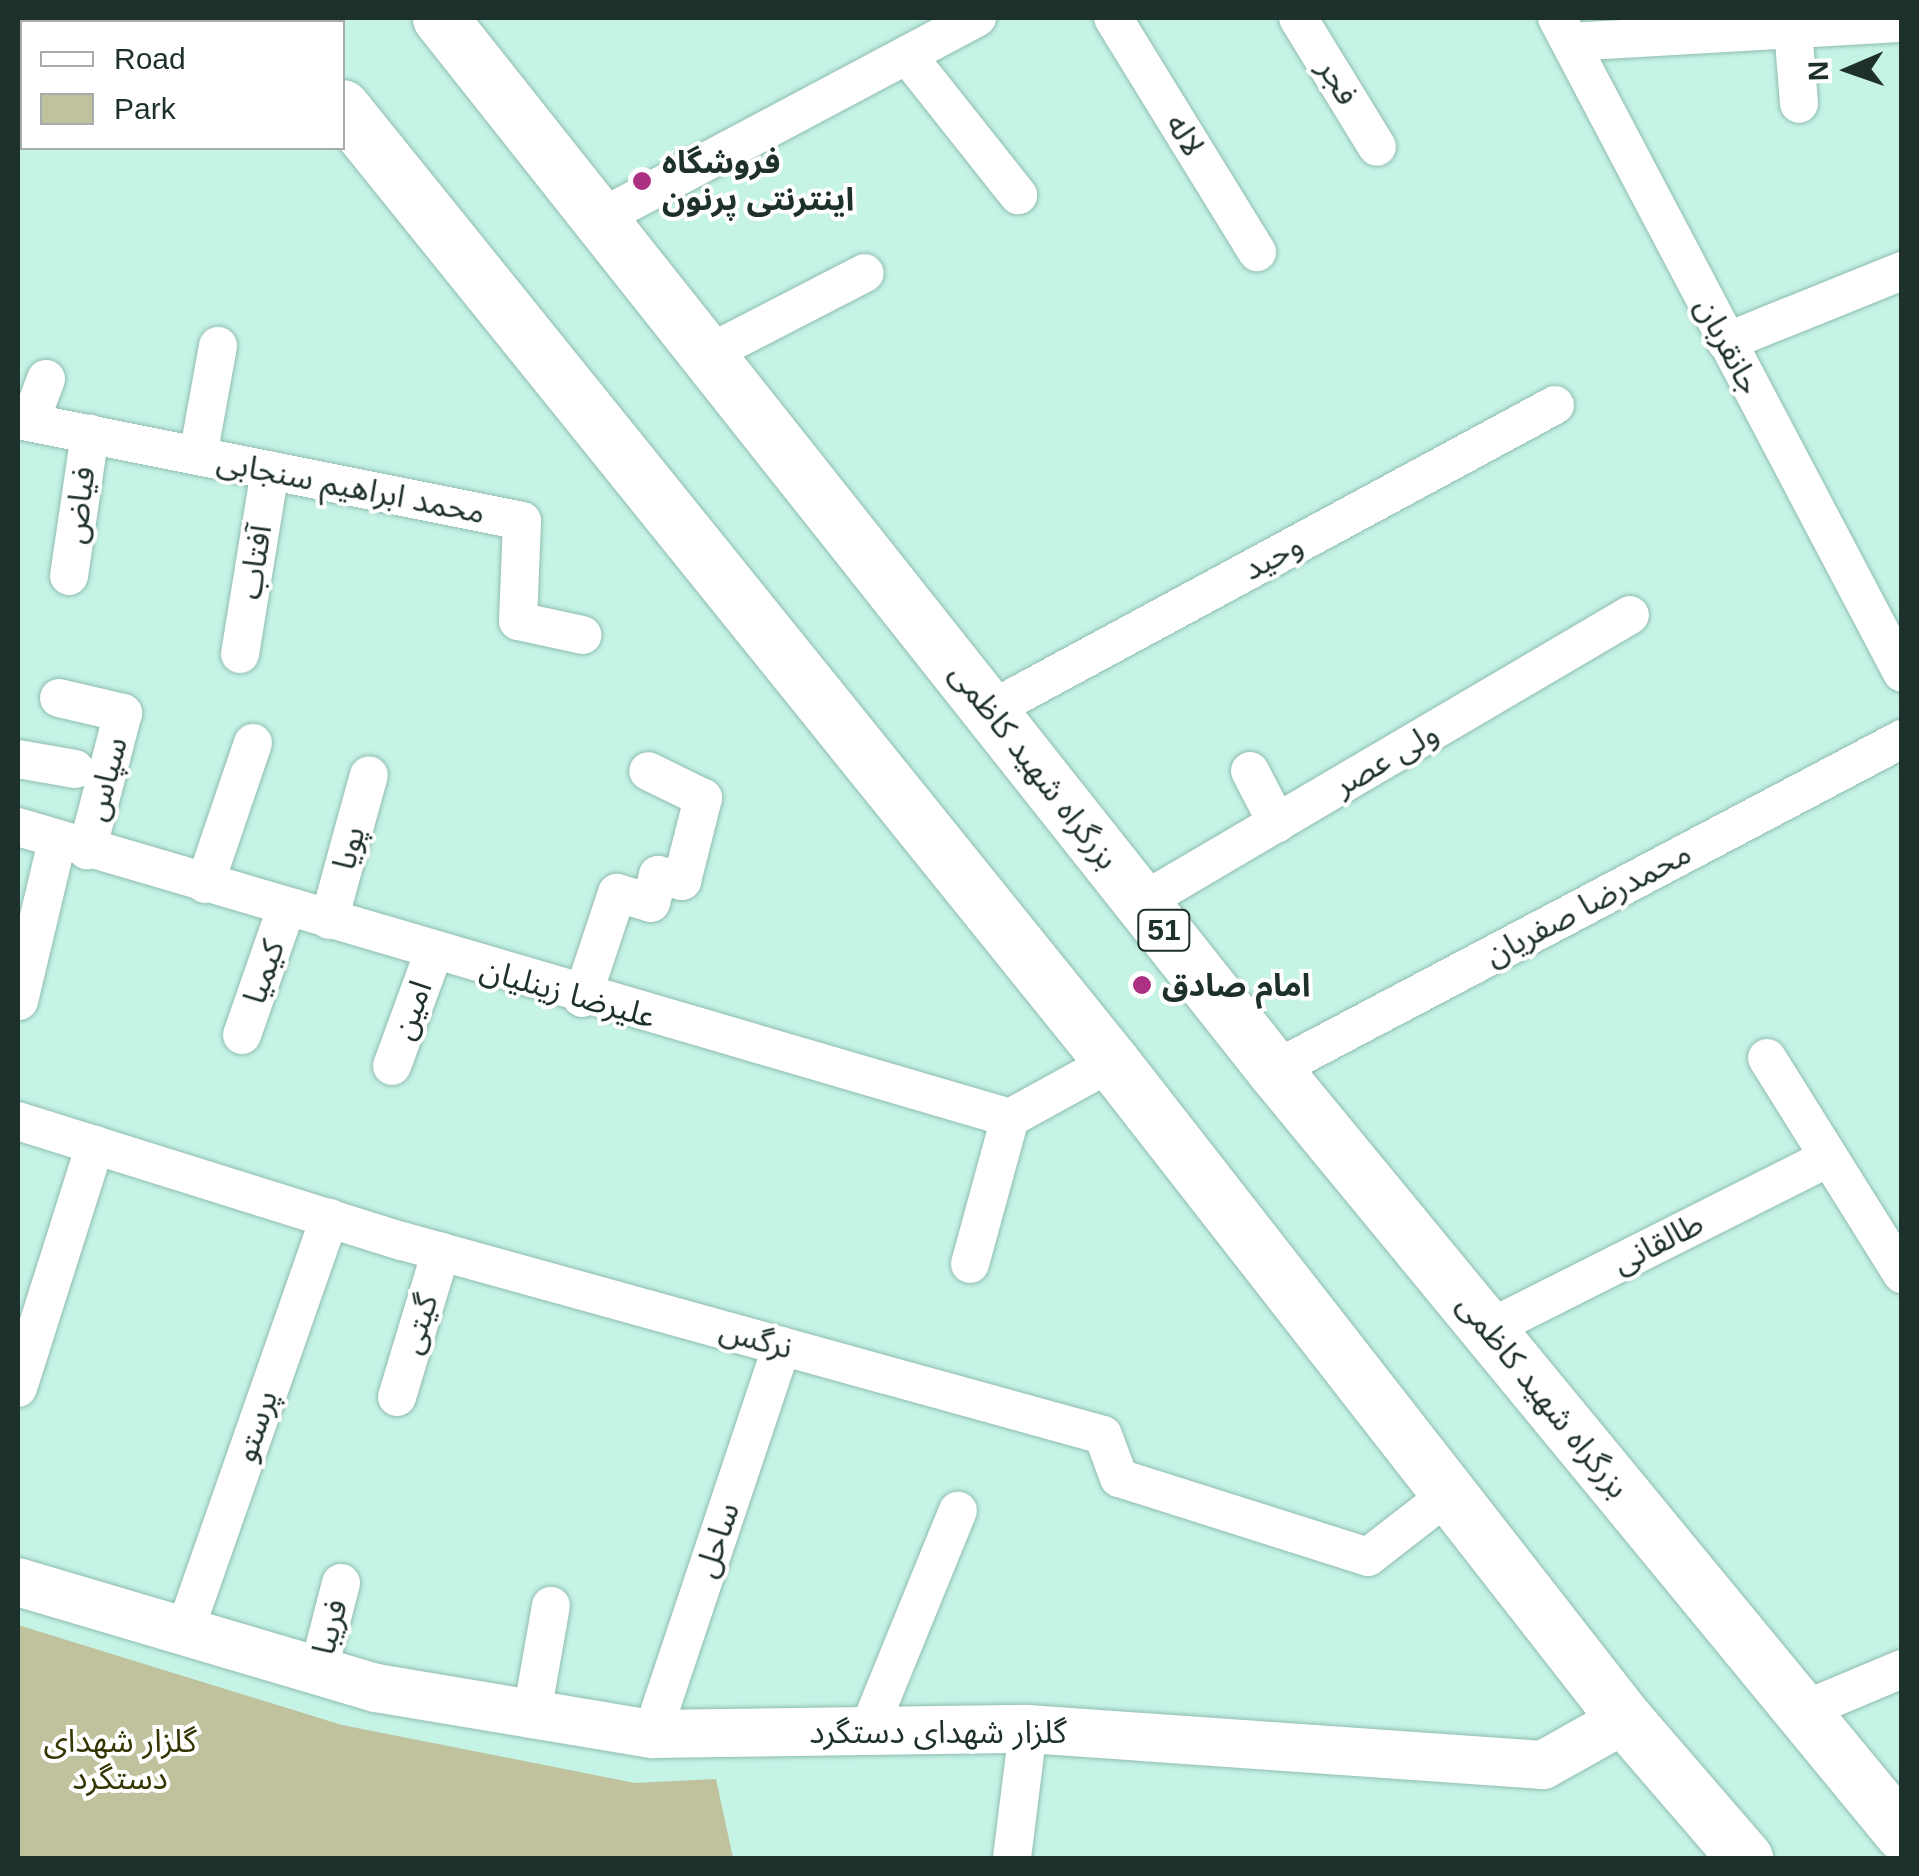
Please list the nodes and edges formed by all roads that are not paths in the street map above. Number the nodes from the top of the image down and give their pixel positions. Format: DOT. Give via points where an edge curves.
graph roads {
  1 [pos="440,18"];
  2 [pos="977,18"];
  3 [pos="1113,18"];
  4 [pos="1298,18"];
  5 [pos="1902,23"];
  6 [pos="1794,29"];
  7 [pos="1563,30"];
  8 [pos="921,37"];
  9 [pos="1800,104"];
  10 [pos="345,111"];
  11 [pos="1378,148"];
  12 [pos="1018,194"];
  13 [pos="602,217"];
  14 [pos="1258,252"];
  15 [pos="1902,271"];
  16 [pos="866,273"];
  17 [pos="1726,342"];
  18 [pos="218,346"];
  19 [pos="702,356"];
  20 [pos="46,380"];
  21 [pos="1555,405"];
  22 [pos="24,421"];
  23 [pos="90,434"];
  24 [pos="198,456"];
  25 [pos="270,470"];
  26 [pos="68,576"];
  27 [pos="1630,616"];
  28 [pos="582,635"];
  29 [pos="240,654"];
  30 [pos="1899,661"];
  31 [pos="59,698"];
  32 [pos="990,710"];
  33 [pos="1902,739"];
  34 [pos="253,743"];
  35 [pos="18,759"];
  36 [pos="75,769"];
  37 [pos="648,770"];
  38 [pos="1250,771"];
  39 [pos="369,775"];
  40 [pos="1277,822"];
  41 [pos="18,828"];
  42 [pos="72,846"];
  43 [pos="205,884"];
  44 [pos="1142,902"];
  45 [pos="286,909"];
  46 [pos="328,920"];
  47 [pos="433,954"];
  48 [pos="582,998"];
  49 [pos="18,1001"];
  50 [pos="242,1035"];
  51 [pos="1767,1058"];
  52 [pos="1112,1062"];
  53 [pos="392,1066"];
  54 [pos="1274,1070"];
  55 [pos="1010,1118"];
  56 [pos="18,1121"];
  57 [pos="94,1145"];
  58 [pos="1828,1158"];
  59 [pos="329,1218"];
  60 [pos="440,1251"];
  61 [pos="970,1264"];
  62 [pos="1902,1274"];
  63 [pos="1488,1329"];
  64 [pos="782,1346"];
  65 [pos="18,1388"];
  66 [pos="397,1397"];
  67 [pos="1449,1494"];
  68 [pos="958,1511"];
  69 [pos="18,1582"];
  70 [pos="342,1582"];
  71 [pos="550,1606"];
  72 [pos="184,1633"];
  73 [pos="1902,1669"];
  74 [pos="318,1672"];
  75 [pos="1802,1711"];
  76 [pos="531,1719"];
  77 [pos="1625,1719"];
  78 [pos="1028,1728"];
  79 [pos="868,1731"];
  80 [pos="652,1734"];
  81 [pos="1902,1833"];
  82 [pos="1012,1858"];
  83 [pos="1745,1858"];
  1 -- 13 [label="highway, بزرگراه شهید کاظمی / 51"];
  2 -- 8 [label="street"];
  3 -- 14 [label="street, لاله"];
  4 -- 11 [label="street, فجر"];
  5 -- 6 [label="street"];
  6 -- 7 [label="street"];
  6 -- 9 [label="street"];
  7 -- 17 [label="street, جانقربان"];
  8 -- 12 [label="street"];
  8 -- 13 [label="street"];
  10 -- 52 [label="highway"];
  13 -- 19 [label="highway, بزرگراه شهید کاظمی / 51"];
  15 -- 17 [label="street"];
  16 -- 19 [label="street"];
  17 -- 30 [label="street, جانقربان"];
  18 -- 24 [label="street"];
  19 -- 32 [label="highway, بزرگراه شهید کاظمی / 51"];
  20 -- 22 [label="street"];
  21 -- 32 [label="street, وحید"];
  22 -- 23 [label="street, محمد ابراهیم سنجابی"];
  23 -- 24 [label="street, محمد ابراهیم سنجابی"];
  23 -- 26 [label="street, فیاض"];
  24 -- 25 [label="street, محمد ابراهیم سنجابی"];
  25 -- 28 [label="street, محمد ابراهیم سنجابی" via="522,521 518,621"];
  25 -- 29 [label="street, آفتاب"];
  27 -- 40 [label="street, ولی عصر"];
  31 -- 42 [label="street, سپاس" via="123,713"];
  32 -- 44 [label="highway, بزرگراه شهید کاظمی / 51"];
  33 -- 54 [label="street, محمدرضا صفریان"];
  34 -- 43 [label="street"];
  35 -- 36 [label="street"];
  37 -- 48 [label="street" via="703,798 682,881 658,876 651,904 616,893"];
  38 -- 40 [label="street"];
  39 -- 46 [label="street, پویا"];
  40 -- 44 [label="street, ولی عصر"];
  41 -- 42 [label="street, علیرضا زینلیان"];
  42 -- 43 [label="street, علیرضا زینلیان"];
  42 -- 49 [label="street"];
  43 -- 45 [label="street, علیرضا زینلیان"];
  44 -- 54 [label="highway, بزرگراه شهید کاظمی / 51"];
  45 -- 46 [label="street, علیرضا زینلیان"];
  45 -- 50 [label="street, کیمیا"];
  46 -- 47 [label="street, علیرضا زینلیان"];
  47 -- 48 [label="street, علیرضا زینلیان"];
  47 -- 53 [label="street, امین"];
  48 -- 55 [label="street, علیرضا زینلیان"];
  51 -- 58 [label="street"];
  52 -- 55 [label="street"];
  52 -- 67 [label="highway"];
  54 -- 63 [label="highway, بزرگراه شهید کاظمی / 51"];
  55 -- 61 [label="street"];
  56 -- 57 [label="street, نرگس"];
  57 -- 59 [label="street, نرگس"];
  57 -- 65 [label="street"];
  58 -- 62 [label="street"];
  58 -- 63 [label="street, طالقانی"];
  59 -- 60 [label="street, نرگس"];
  59 -- 72 [label="street, پرستو"];
  60 -- 64 [label="street, نرگس"];
  60 -- 66 [label="street, گیتی"];
  63 -- 75 [label="highway, بزرگراه شهید کاظمی / 51"];
  64 -- 67 [label="street, نرگس" via="1103,1434 1118,1478 1368,1557"];
  64 -- 80 [label="street, ساحل"];
  67 -- 77 [label="highway"];
  68 -- 79 [label="street"];
  69 -- 72 [label="street, گلزار شهدای دستگرد"];
  70 -- 74 [label="street, فریبا"];
  71 -- 76 [label="street"];
  72 -- 74 [label="street, گلزار شهدای دستگرد"];
  73 -- 75 [label="street"];
  74 -- 76 [label="street, گلزار شهدای دستگرد"];
  75 -- 81 [label="highway, بزرگراه شهید کاظمی / 51"];
  76 -- 80 [label="street, گلزار شهدای دستگرد"];
  77 -- 78 [label="street, گلزار شهدای دستگرد" via="1543,1765"];
  77 -- 83 [label="highway"];
  78 -- 79 [label="street, گلزار شهدای دستگرد"];
  78 -- 82 [label="street"];
  79 -- 80 [label="street, گلزار شهدای دستگرد"];
}
